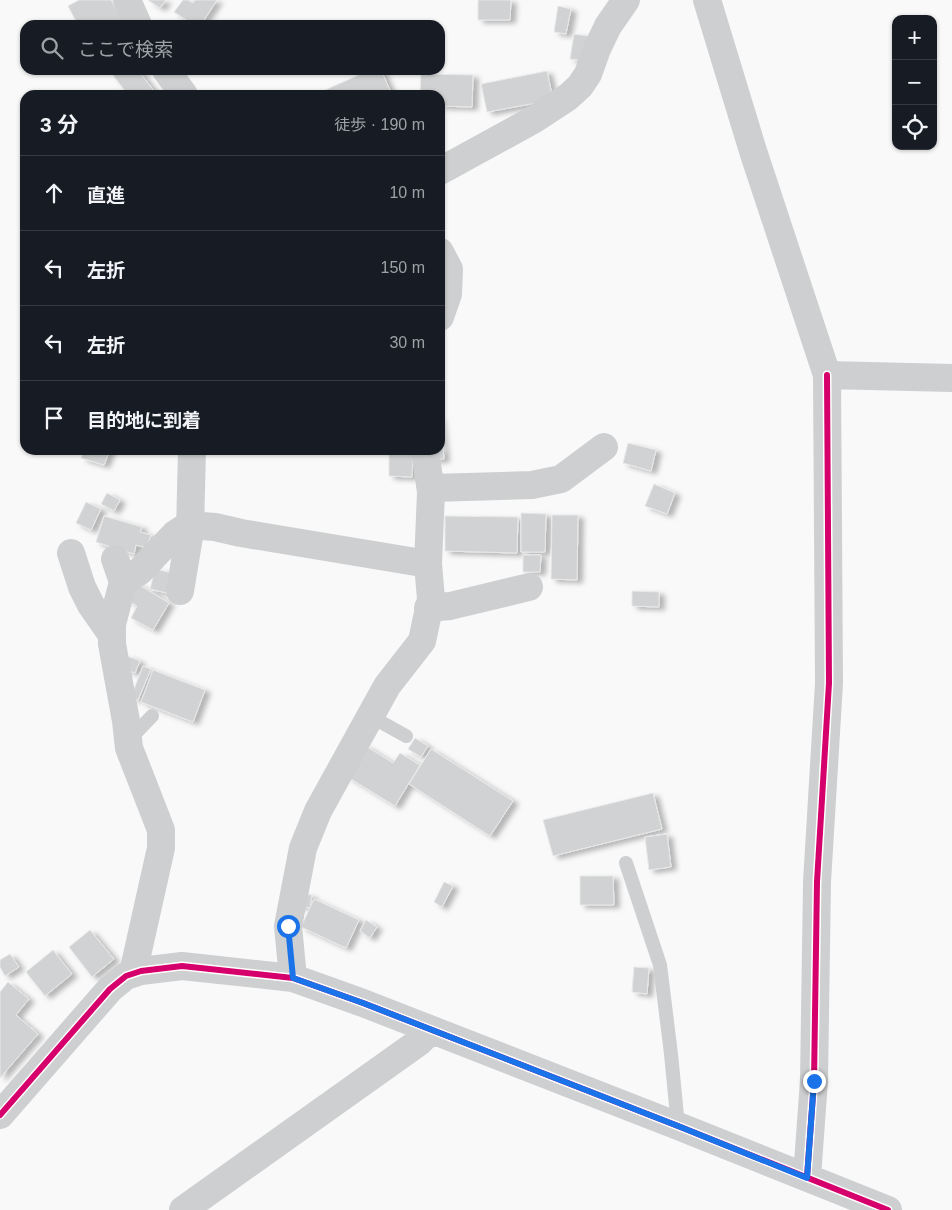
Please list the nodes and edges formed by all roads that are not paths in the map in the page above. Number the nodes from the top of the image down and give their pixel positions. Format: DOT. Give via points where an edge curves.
graph roads {
  1 [pos="127,0"];
  2 [pos="626,0"];
  3 [pos="707,0"];
  4 [pos="136,20"];
  5 [pos="170,75"];
  6 [pos="180,90"];
  7 [pos="445,168"];
  8 [pos="445,261"];
  9 [pos="445,303"];
  10 [pos="827,375"];
  11 [pos="952,378"];
  12 [pos="604,447"];
  13 [pos="192,455"];
  14 [pos="426,455"];
  15 [pos="431,488"];
  16 [pos="189,525"];
  17 [pos="71,552"];
  18 [pos="428,564"];
  19 [pos="528,588"];
  20 [pos="180,591"];
  21 [pos="428,608"];
  22 [pos="112,635"];
  23 [pos="152,716"];
  24 [pos="370,716"];
  25 [pos="406,736"];
  26 [pos="128,741"];
  27 [pos="626,863"];
  28 [pos="133,973"];
  29 [pos="293,978"];
  30 [pos="431,1030"];
  31 [pos="2,1110"];
  32 [pos="678,1126"];
  33 [pos="807,1178"];
  34 [pos="183,1210"];
  35 [pos="888,1210"];
  1 -- 4 [label="street"];
  2 -- 7 [label="street" via="608,26 580,86 533,120"];
  3 -- 10 [label="street"];
  5 -- 6 [label="street"];
  8 -- 9 [label="street" via="449,269"];
  10 -- 11 [label="street"];
  10 -- 33 [label="street" via="829,683 817,882 814,1081"];
  12 -- 15 [label="street" via="561,480 532,485"];
  13 -- 16 [label="street"];
  14 -- 15 [label="street"];
  15 -- 18 [label="street"];
  16 -- 18 [label="street"];
  16 -- 20 [label="street"];
  16 -- 22 [label="street" via="175,534 140,571 119,570"];
  17 -- 22 [label="street" via="82,588"];
  18 -- 21 [label="street" via="431,599"];
  19 -- 21 [label="street"];
  21 -- 24 [label="street" via="422,641 387,686"];
  22 -- 26 [label="street"];
  23 -- 26 [label="lane"];
  24 -- 25 [label="lane"];
  24 -- 29 [label="street" via="318,811 303,848 288,926"];
  26 -- 28 [label="street" via="161,830 161,848"];
  27 -- 32 [label="lane" via="660,965"];
  28 -- 29 [label="street" via="182,966"];
  28 -- 31 [label="street" via="110,989"];
  29 -- 30 [label="street"];
  30 -- 32 [label="street"];
  30 -- 34 [label="street" via="419,1042"];
  32 -- 33 [label="street"];
  33 -- 35 [label="street"];
}
